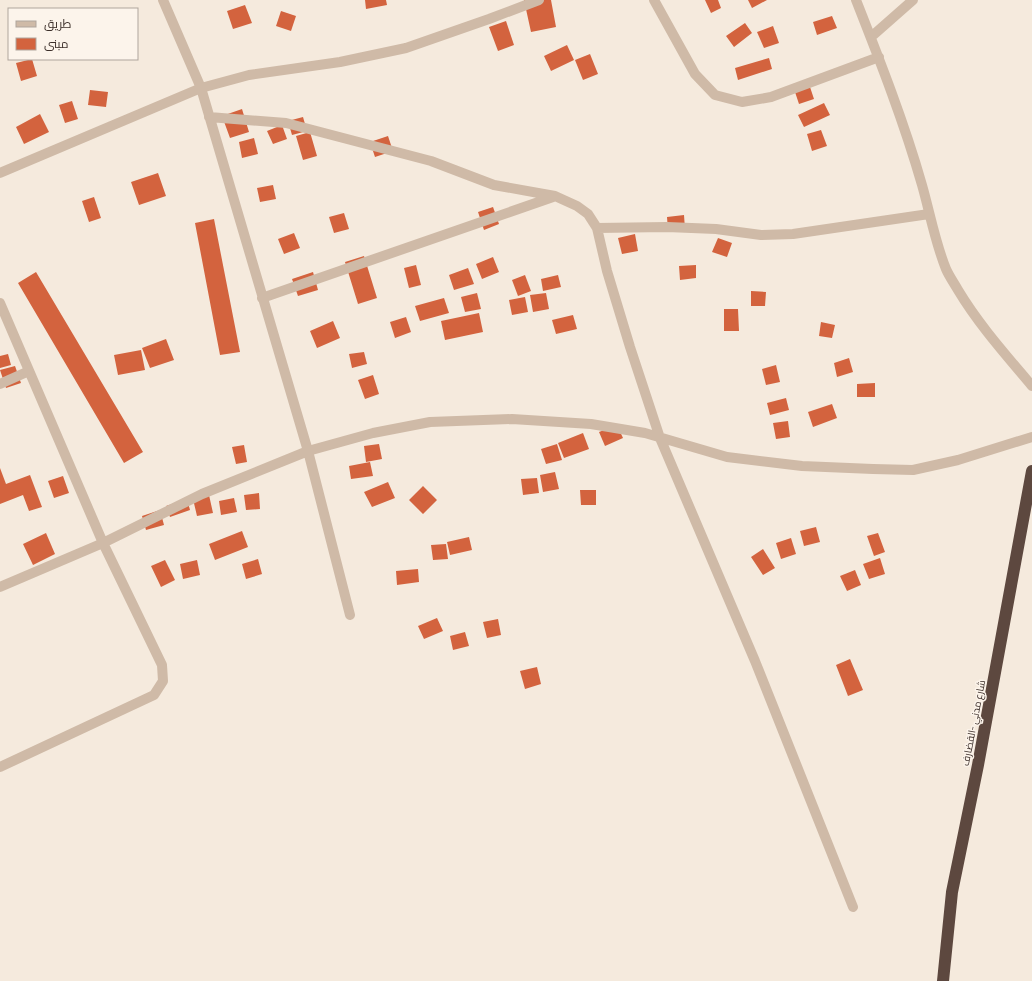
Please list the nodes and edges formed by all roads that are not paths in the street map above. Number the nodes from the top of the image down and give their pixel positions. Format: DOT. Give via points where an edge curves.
graph roads {
  1 [pos="163,0"];
  2 [pos="539,0"];
  3 [pos="654,0"];
  4 [pos="856,0"];
  5 [pos="913,0"];
  6 [pos="871,37"];
  7 [pos="879,57"];
  8 [pos="201,88"];
  9 [pos="209,117"];
  10 [pos="0,173"];
  11 [pos="554,196"];
  12 [pos="929,214"];
  13 [pos="597,228"];
  14 [pos="262,298"];
  15 [pos="0,303"];
  16 [pos="29,371"];
  17 [pos="0,384"];
  18 [pos="1032,386"];
  19 [pos="1032,436"];
  20 [pos="660,438"];
  21 [pos="308,451"];
  22 [pos="1032,471"];
  23 [pos="103,543"];
  24 [pos="0,587"];
  25 [pos="350,615"];
  26 [pos="0,766"];
  27 [pos="854,907"];
  28 [pos="944,977"];
  1 -- 8 [label="street"];
  2 -- 8 [label="street" via="406,48 340,62 249,75"];
  3 -- 7 [label="street" via="696,74 714,94 742,102 771,98"];
  4 -- 6 [label="street"];
  5 -- 6 [label="street"];
  6 -- 7 [label="street"];
  7 -- 12 [label="street" via="905,131"];
  8 -- 9 [label="street"];
  8 -- 10 [label="street"];
  9 -- 11 [label="street" via="286,123 431,161 494,184"];
  9 -- 14 [label="street"];
  11 -- 13 [label="street" via="588,214"];
  11 -- 14 [label="street"];
  12 -- 13 [label="street" via="793,234 761,235 716,229 667,227"];
  12 -- 18 [label="street" via="947,270 970,310"];
  13 -- 20 [label="street" via="630,348"];
  14 -- 21 [label="street"];
  15 -- 16 [label="street"];
  16 -- 17 [label="street"];
  16 -- 23 [label="street"];
  19 -- 20 [label="street" via="958,460 914,470 802,466 742,459"];
  20 -- 21 [label="street" via="591,424 512,419 430,422 373,433"];
  20 -- 27 [label="street"];
  21 -- 23 [label="street" via="202,494"];
  21 -- 25 [label="street"];
  22 -- 28 [label="highway, شارع مدني -القضارف" via="952,892"];
  23 -- 24 [label="street"];
  23 -- 26 [label="street" via="162,665 163,681 154,695"];
}
